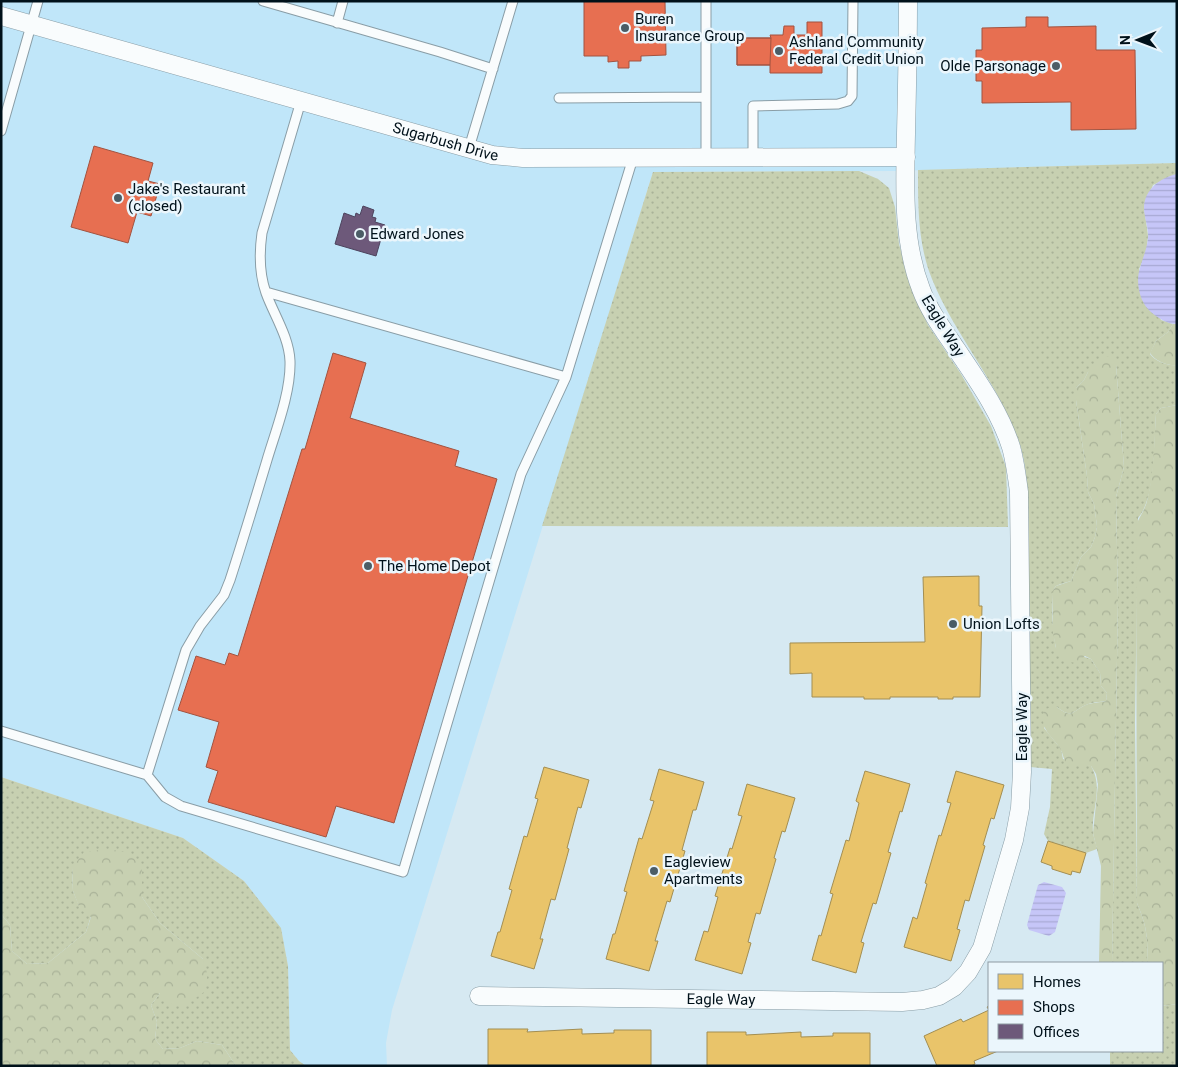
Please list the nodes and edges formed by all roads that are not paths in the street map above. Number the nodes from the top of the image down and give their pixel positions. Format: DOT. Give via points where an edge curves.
graph roads {
  1 [pos="38,1"];
  2 [pos="263,1"];
  3 [pos="344,1"];
  4 [pos="513,1"];
  5 [pos="706,1"];
  6 [pos="853,1"];
  7 [pos="908,1"];
  8 [pos="279,4"];
  9 [pos="1,16"];
  10 [pos="337,23"];
  11 [pos="31,25"];
  12 [pos="493,69"];
  13 [pos="706,97"];
  14 [pos="559,98"];
  15 [pos="302,101"];
  16 [pos="1,131"];
  17 [pos="470,148"];
  18 [pos="753,157"];
  19 [pos="906,157"];
  20 [pos="633,158"];
  21 [pos="706,158"];
  22 [pos="266,292"];
  23 [pos="566,377"];
  24 [pos="1,731"];
  25 [pos="147,775"];
  26 [pos="479,996"];
  1 -- 11 [label="lane"];
  2 -- 8 [label="lane"];
  3 -- 10 [label="lane"];
  4 -- 12 [label="lane"];
  5 -- 13 [label="lane"];
  6 -- 18 [label="lane" via="852,96 838,104 753,106"];
  7 -- 19 [label="street, Eagle Way"];
  8 -- 10 [label="lane"];
  9 -- 11 [label="street, Sugarbush Drive"];
  10 -- 12 [label="lane"];
  11 -- 15 [label="street, Sugarbush Drive"];
  11 -- 16 [label="lane"];
  12 -- 17 [label="lane"];
  13 -- 14 [label="lane"];
  13 -- 21 [label="lane"];
  15 -- 17 [label="street, Sugarbush Drive"];
  15 -- 22 [label="lane" via="262,233 260,272"];
  17 -- 20 [label="street, Sugarbush Drive" via="515,158"];
  18 -- 19 [label="street, Sugarbush Drive"];
  18 -- 21 [label="street, Sugarbush Drive"];
  19 -- 26 [label="street, Eagle Way" via="907,220 914,269 921,291 997,415 1010,446 1019,492 1020,808 1014,840 976,960 954,987 938,996 902,1002"];
  20 -- 21 [label="street, Sugarbush Drive"];
  20 -- 23 [label="lane"];
  22 -- 23 [label="lane"];
  22 -- 25 [label="lane" via="287,343 289,380 230,580 224,595 186,650"];
  23 -- 25 [label="lane" via="521,474 403,872 181,806 165,797"];
  24 -- 25 [label="lane"];
}
